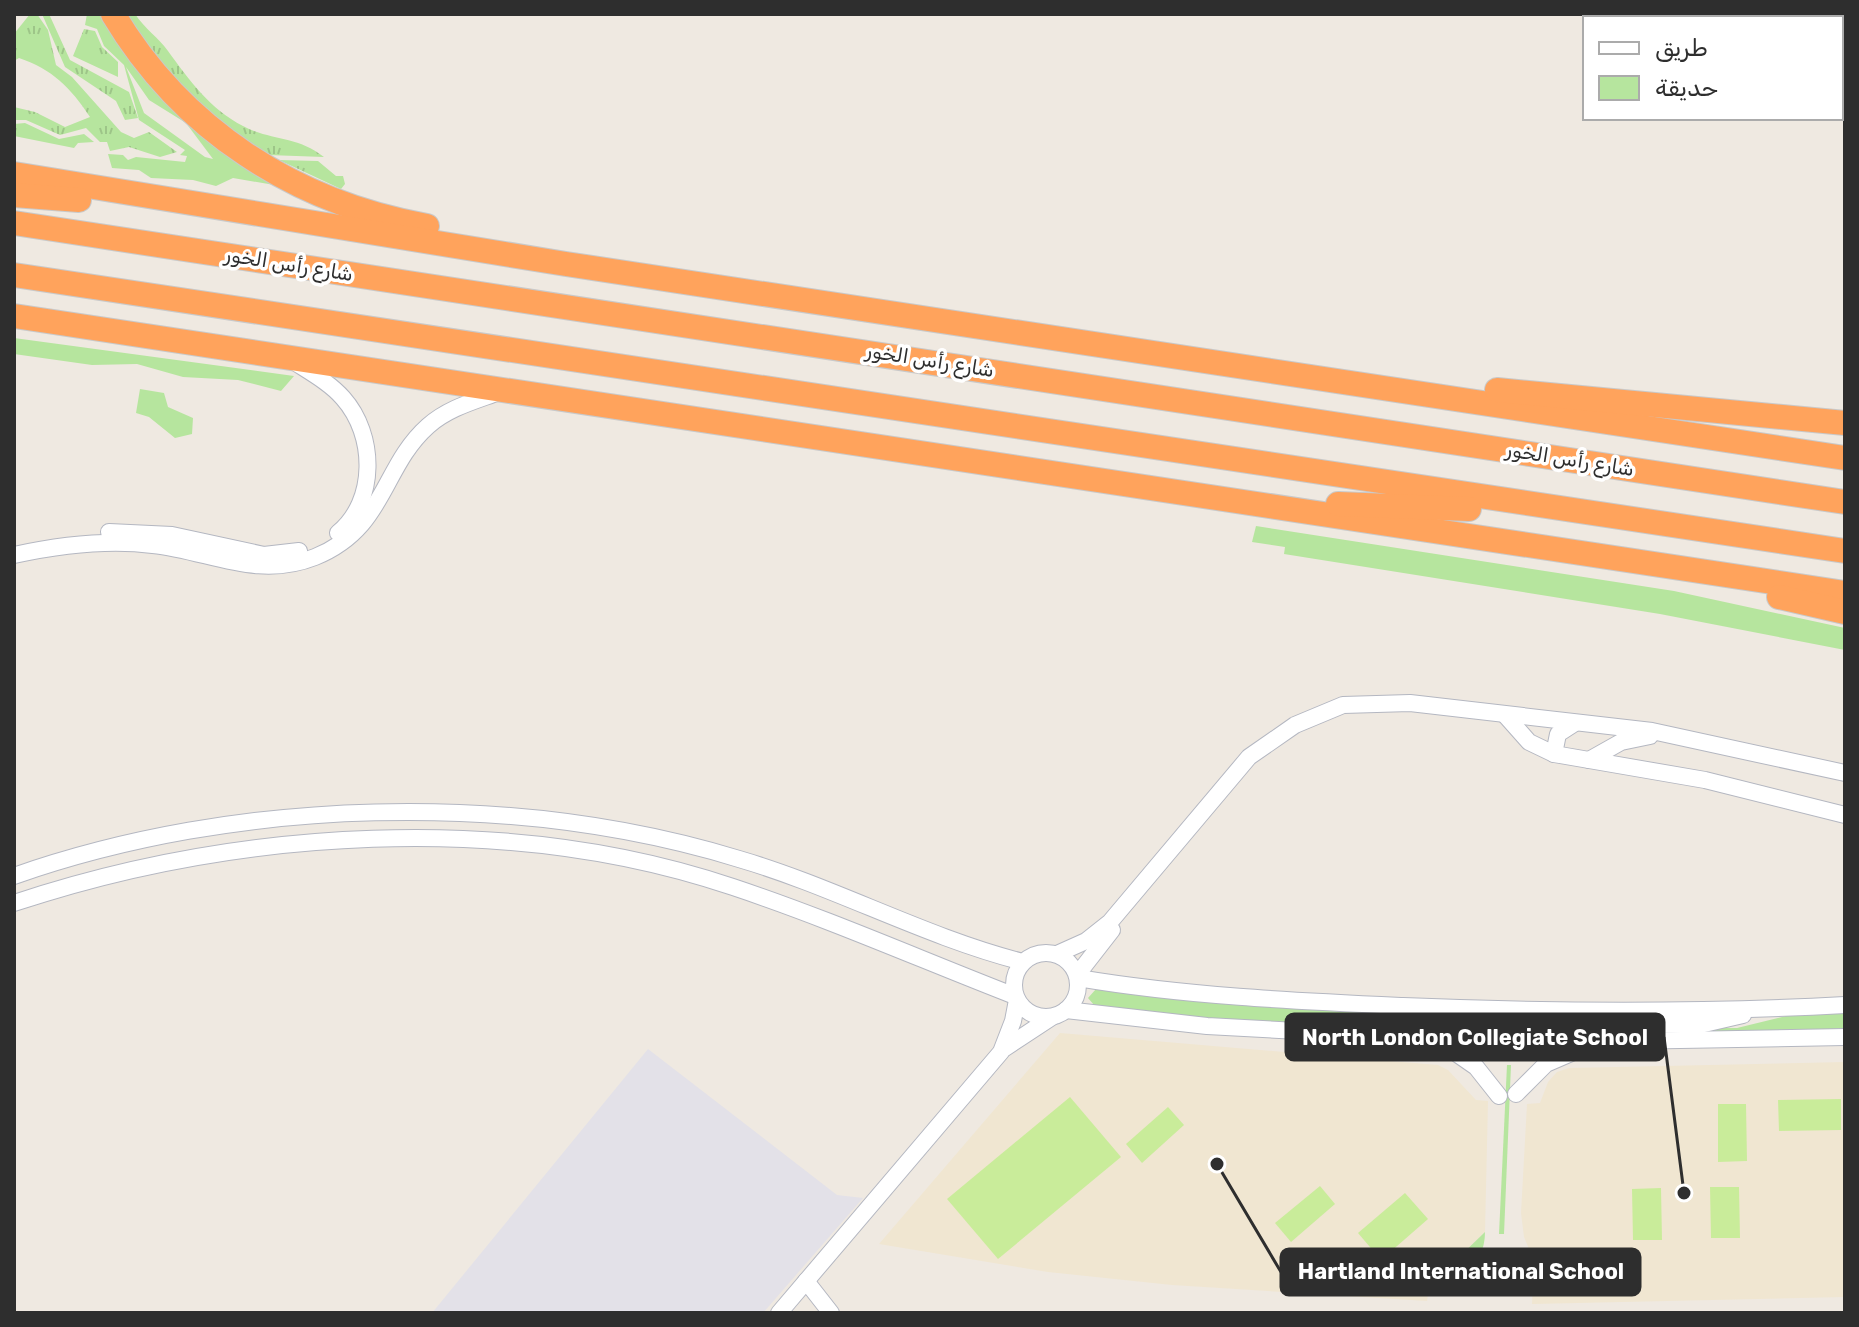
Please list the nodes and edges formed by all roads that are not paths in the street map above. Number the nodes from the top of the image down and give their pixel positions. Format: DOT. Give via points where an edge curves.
graph roads {
  1 [pos="113,14"];
  2 [pos="14,174"];
  3 [pos="14,195"];
  4 [pos="216,208"];
  5 [pos="14,223"];
  6 [pos="566,264"];
  7 [pos="14,275"];
  8 [pos="14,316"];
  9 [pos="289,358"];
  10 [pos="502,391"];
  11 [pos="1444,398"];
  12 [pos="1754,417"];
  13 [pos="1845,423"];
  14 [pos="1845,435"];
  15 [pos="1845,458"];
  16 [pos="1216,500"];
  17 [pos="1845,502"];
  18 [pos="1582,513"];
  19 [pos="14,546"];
  20 [pos="1845,551"];
  21 [pos="14,555"];
  22 [pos="1697,570"];
  23 [pos="1845,593"];
  24 [pos="1845,612"];
  25 [pos="1356,704"];
  26 [pos="1505,715"];
  27 [pos="1575,723"];
  28 [pos="1665,734"];
  29 [pos="1554,754"];
  30 [pos="1589,760"];
  31 [pos="1845,773"];
  32 [pos="1845,815"];
  33 [pos="14,876"];
  34 [pos="14,903"];
  35 [pos="1057,954"];
  36 [pos="1023,962"];
  37 [pos="1078,976"];
  38 [pos="1016,998"];
  39 [pos="1845,1005"];
  40 [pos="1060,1013"];
  41 [pos="1511,1026"];
  42 [pos="1845,1037"];
  43 [pos="1435,1039"];
  44 [pos="1599,1042"];
  45 [pos="1001,1052"];
  46 [pos="806,1281"];
  47 [pos="779,1313"];
  48 [pos="831,1313"];
  1 -- 6 [label="highway" via="161,81 192,113 283,178 364,212 533,244"];
  2 -- 4 [label="highway"];
  3 -- 4 [label="highway" via="178,213"];
  4 -- 6 [label="highway"];
  5 -- 17 [label="highway, شارع رأس الخور"];
  6 -- 11 [label="highway"];
  7 -- 18 [label="highway"];
  8 -- 9 [label="highway"];
  9 -- 10 [label="highway"];
  9 -- 19 [label="street" via="342,396 363,432 364,492 355,515 335,535 305,550 277,555 134,532 75,534"];
  10 -- 16 [label="highway"];
  10 -- 21 [label="street" via="450,410 429,425 372,513 351,534 315,556 276,567 250,567 167,547 116,542"];
  11 -- 12 [label="highway" via="1490,390"];
  11 -- 15 [label="highway"];
  12 -- 13 [label="highway"];
  12 -- 14 [label="highway"];
  16 -- 18 [label="highway"];
  16 -- 22 [label="highway"];
  18 -- 20 [label="highway"];
  22 -- 23 [label="highway"];
  22 -- 24 [label="highway" via="1741,588"];
  25 -- 26 [label="street" via="1397,702"];
  25 -- 35 [label="street" via="1314,715 1249,757 1110,922"];
  25 -- 37 [label="street" via="1301,730 1248,773"];
  26 -- 27 [label="street"];
  26 -- 29 [label="street" via="1529,742"];
  27 -- 28 [label="street"];
  27 -- 29 [label="street" via="1558,734"];
  28 -- 30 [label="street" via="1621,742"];
  28 -- 31 [label="street"];
  29 -- 30 [label="street"];
  30 -- 32 [label="street" via="1705,780"];
  33 -- 36 [label="street" via="115,846 250,821 363,813 500,818 644,836 740,859"];
  34 -- 38 [label="street" via="155,863 265,846 370,839 521,845 647,865 733,887"];
  35 -- 36 [label="street" via="1038,953"];
  35 -- 37 [label="street"];
  36 -- 38 [label="street" via="1014,978"];
  37 -- 40 [label="street" via="1075,999"];
  37 -- 41 [label="street"];
  38 -- 40 [label="street" via="1033,1014"];
  38 -- 45 [label="street"];
  39 -- 41 [label="street" via="1751,1010 1714,1024"];
  40 -- 43 [label="street"];
  40 -- 45 [label="street"];
  41 -- 43 [label="street"];
  41 -- 44 [label="street"];
  42 -- 44 [label="street"];
  43 -- 44 [label="street" via="1507,1095 1546,1064"];
  45 -- 46 [label="street"];
  46 -- 47 [label="street"];
  46 -- 48 [label="street"];
}
